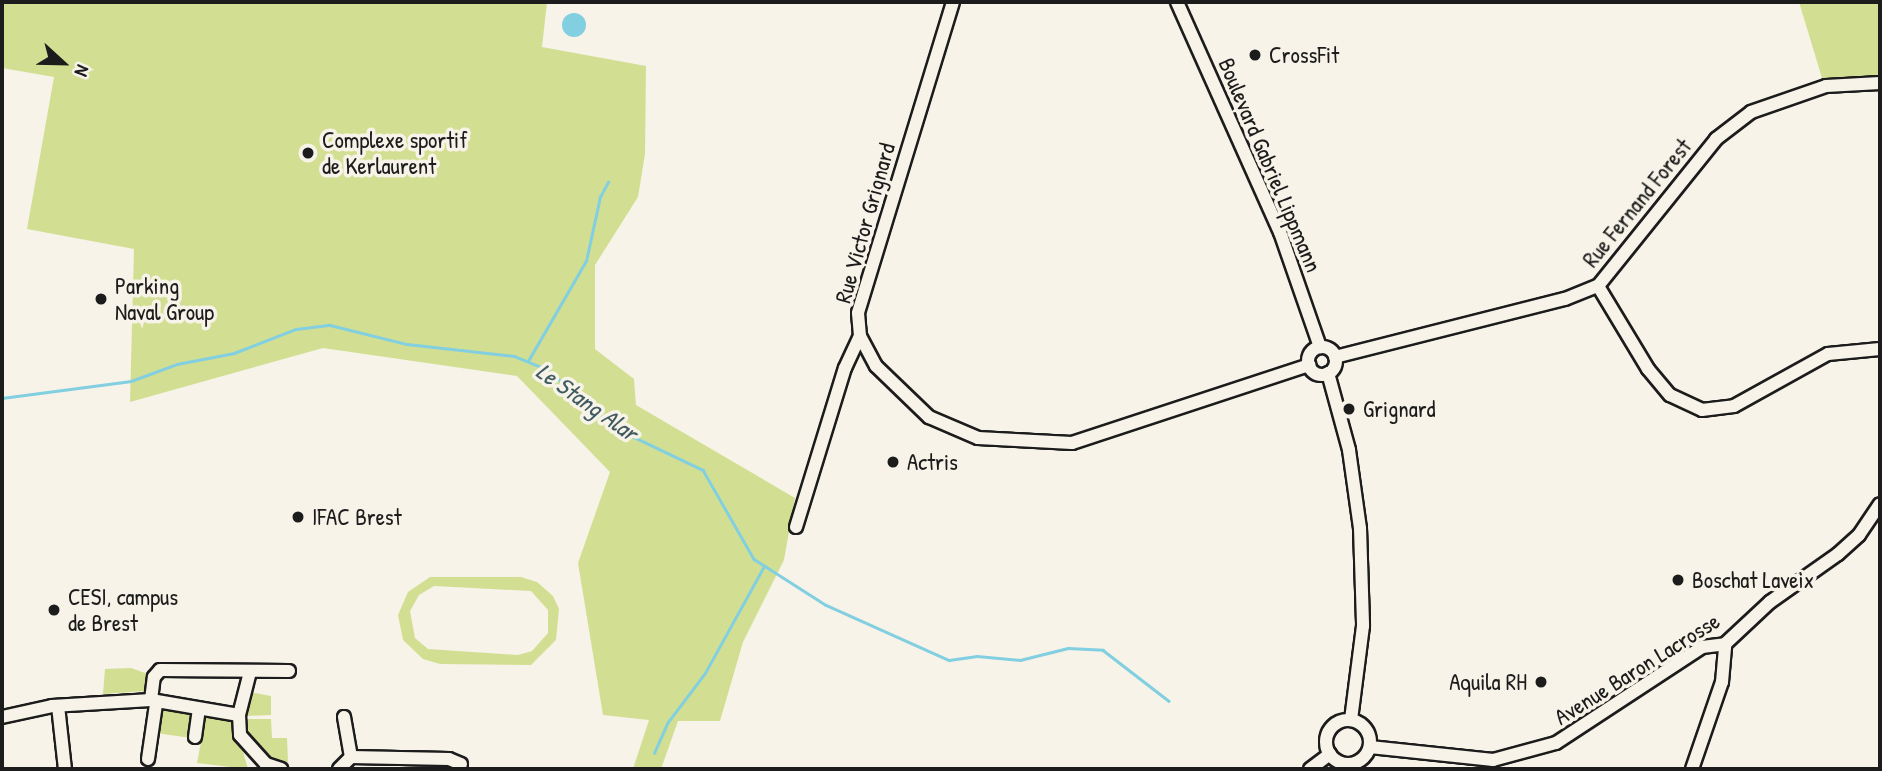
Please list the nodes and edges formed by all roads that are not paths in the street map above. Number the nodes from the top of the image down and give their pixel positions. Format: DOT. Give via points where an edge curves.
graph roads {
  1 [pos="953,2"];
  2 [pos="1177,2"];
  3 [pos="1880,83"];
  4 [pos="1598,286"];
  5 [pos="860,336"];
  6 [pos="1320,347"];
  7 [pos="1880,349"];
  8 [pos="1335,356"];
  9 [pos="1309,365"];
  10 [pos="1328,373"];
  11 [pos="1880,504"];
  12 [pos="796,527"];
  13 [pos="1725,644"];
  14 [pos="289,671"];
  15 [pos="250,672"];
  16 [pos="153,702"];
  17 [pos="58,705"];
  18 [pos="199,710"];
  19 [pos="239,715"];
  20 [pos="344,716"];
  21 [pos="2,717"];
  22 [pos="1351,720"];
  23 [pos="195,737"];
  24 [pos="1370,747"];
  25 [pos="1330,754"];
  26 [pos="351,757"];
  27 [pos="148,759"];
  28 [pos="370,763"];
  29 [pos="409,764"];
  30 [pos="461,764"];
  31 [pos="1355,766"];
  32 [pos="65,769"];
  33 [pos="281,769"];
  34 [pos="339,769"];
  35 [pos="1310,769"];
  36 [pos="1692,769"];
  1 -- 5 [label="street, Rue Victor Grignard" via="858,313"];
  2 -- 6 [label="street, Boulevard Gabriel Lippmann" via="1280,232"];
  3 -- 4 [label="street, Rue Fernand Forest" via="1826,86 1751,112 1716,139"];
  4 -- 7 [label="street" via="1648,369 1670,395 1702,410 1734,406 1828,354"];
  4 -- 8 [label="street, Rue Fernand Forest" via="1565,299"];
  5 -- 9 [label="street, Rue Victor Grignard" via="876,366 929,417 992,439 1072,443"];
  5 -- 12 [label="street" via="845,368"];
  6 -- 8 [label="street"];
  6 -- 9 [label="street" via="1309,355"];
  8 -- 10 [label="street" via="1334,368"];
  9 -- 10 [label="street" via="1314,372"];
  10 -- 22 [label="street" via="1349,450 1360,528 1363,626"];
  11 -- 13 [label="street, Avenue Baron Lacrosse" via="1859,535 1838,554 1770,602"];
  13 -- 24 [label="street, Avenue Baron Lacrosse" via="1703,647 1556,743 1522,755 1463,759"];
  13 -- 36 [label="street" via="1722,682"];
  14 -- 15 [label="street"];
  15 -- 16 [label="street" via="160,670 154,677"];
  15 -- 19 [label="street"];
  16 -- 17 [label="street"];
  16 -- 18 [label="street"];
  16 -- 27 [label="street"];
  17 -- 21 [label="street"];
  17 -- 32 [label="street"];
  18 -- 19 [label="street"];
  18 -- 23 [label="street"];
  19 -- 33 [label="street" via="240,735 266,764"];
  20 -- 26 [label="street"];
  22 -- 24 [label="street" via="1366,728"];
  22 -- 25 [label="street" via="1331,727 1326,740"];
  24 -- 31 [label="street"];
  25 -- 31 [label="street"];
  25 -- 35 [label="street"];
  26 -- 28 [label="street"];
  26 -- 34 [label="street"];
  28 -- 29 [label="street"];
  29 -- 30 [label="street" via="449,759"];
}
